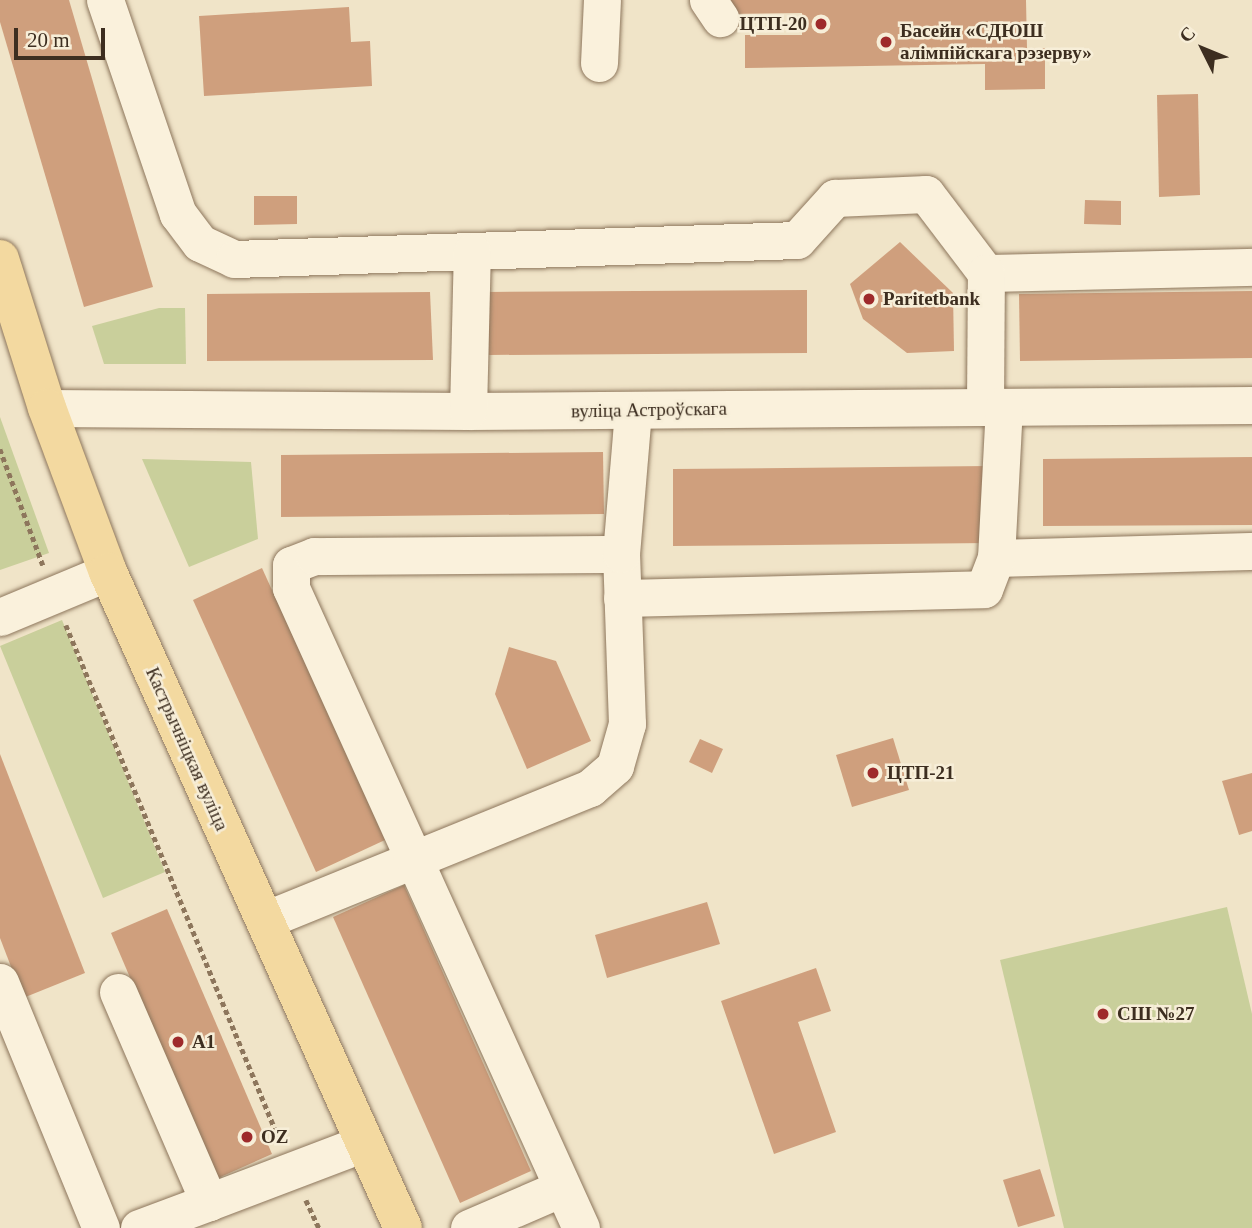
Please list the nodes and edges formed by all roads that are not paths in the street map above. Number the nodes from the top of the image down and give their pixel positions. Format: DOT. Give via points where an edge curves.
graph roads {
  1 [pos="105,0"];
  2 [pos="602,0"];
  3 [pos="599,63"];
  4 [pos="472,252"];
  5 [pos="0,259"];
  6 [pos="1252,267"];
  7 [pos="986,273"];
  8 [pos="1252,405"];
  9 [pos="994,407"];
  10 [pos="47,408"];
  11 [pos="633,410"];
  12 [pos="468,411"];
  13 [pos="1252,551"];
  14 [pos="621,554"];
  15 [pos="996,558"];
  16 [pos="108,572"];
  17 [pos="622,598"];
  18 [pos="0,617"];
  19 [pos="414,859"];
  20 [pos="265,920"];
  21 [pos="0,982"];
  22 [pos="118,992"];
  23 [pos="14,1057"];
  24 [pos="364,1143"];
  25 [pos="562,1188"];
  26 [pos="209,1202"];
  27 [pos="101,1228"];
  28 [pos="139,1228"];
  29 [pos="402,1228"];
  30 [pos="469,1228"];
  31 [pos="581,1228"];
  1 -- 4 [label="street" via="178,214 200,243 234,259"];
  2 -- 3 [label="street"];
  4 -- 7 [label="street" via="797,240 835,198 926,194"];
  4 -- 12 [label="street"];
  5 -- 10 [label="main road, Кастрычніцкая вуліца"];
  6 -- 7 [label="street"];
  7 -- 9 [label="street"];
  8 -- 9 [label="street, вуліца Астроўскага"];
  9 -- 11 [label="street, вуліца Астроўскага"];
  9 -- 15 [label="street"];
  10 -- 12 [label="street, вуліца Астроўскага"];
  10 -- 16 [label="main road, Кастрычніцкая вуліца"];
  11 -- 12 [label="street, вуліца Астроўскага"];
  11 -- 14 [label="street"];
  13 -- 15 [label="street"];
  14 -- 17 [label="street"];
  14 -- 19 [label="street" via="314,556 291,565 291,588"];
  15 -- 17 [label="street" via="984,589"];
  16 -- 18 [label="street"];
  16 -- 20 [label="main road, Кастрычніцкая вуліца"];
  17 -- 19 [label="street" via="627,724 615,766 590,788"];
  19 -- 20 [label="street"];
  19 -- 25 [label="street"];
  20 -- 24 [label="main road, Кастрычніцкая вуліца"];
  21 -- 23 [label="street"];
  22 -- 26 [label="street"];
  23 -- 27 [label="street"];
  24 -- 26 [label="street"];
  24 -- 29 [label="main road, Кастрычніцкая вуліца"];
  25 -- 30 [label="street"];
  25 -- 31 [label="street"];
  26 -- 28 [label="street"];
}
